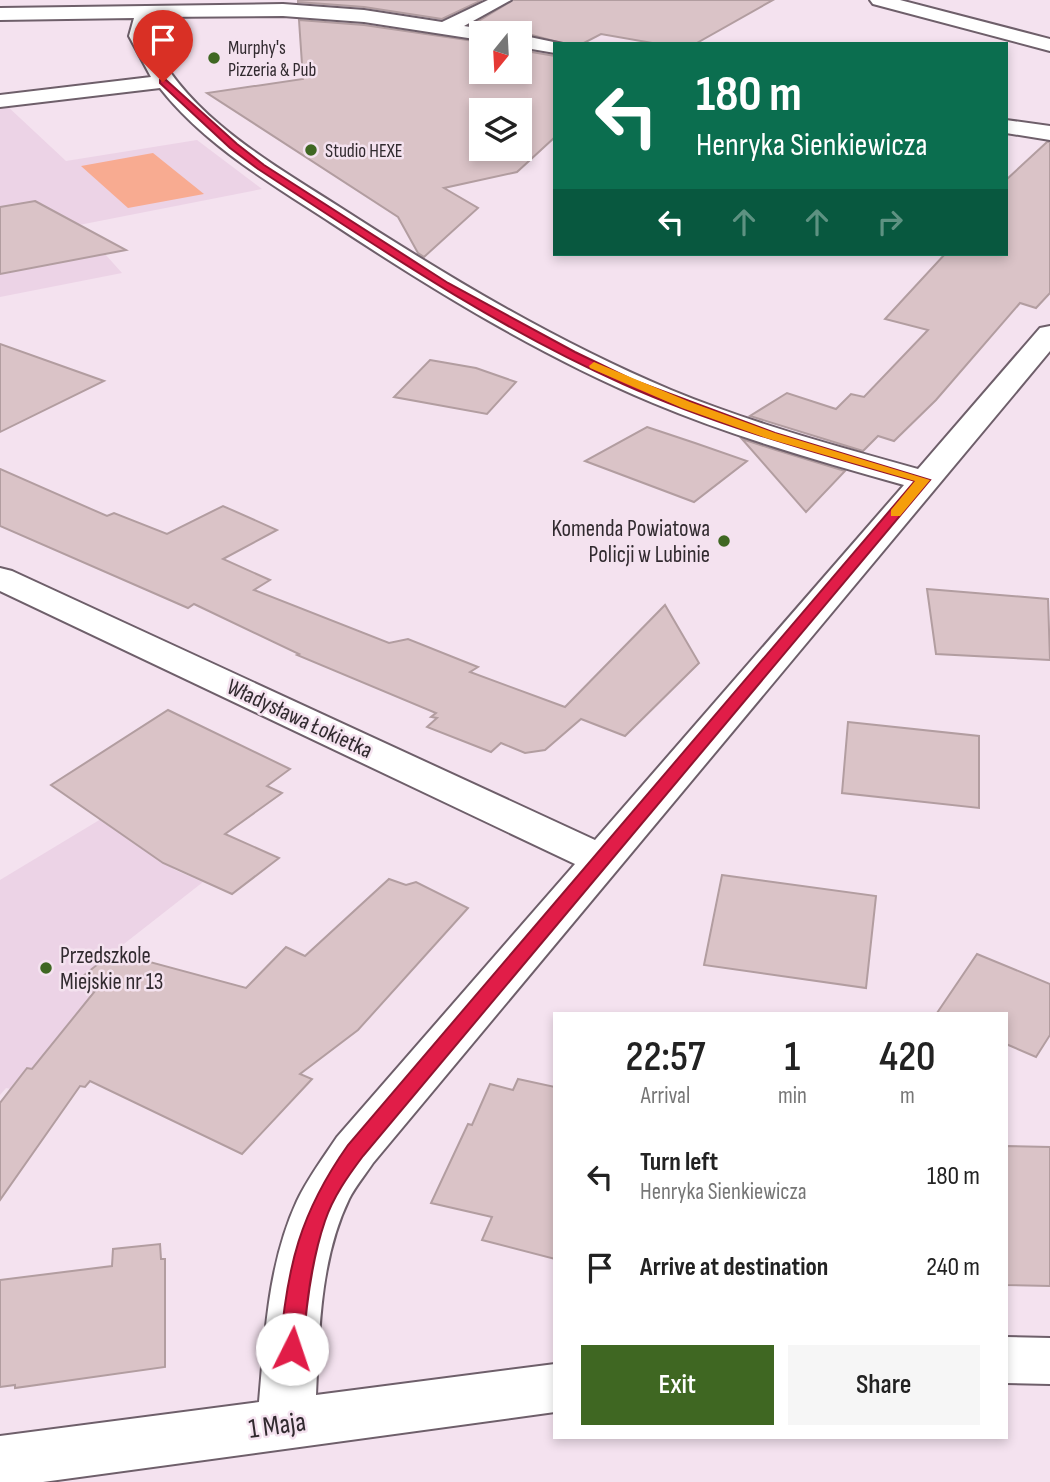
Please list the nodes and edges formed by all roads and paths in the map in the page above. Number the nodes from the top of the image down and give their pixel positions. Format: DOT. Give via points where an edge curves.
graph roads {
  1 [pos="502,0"];
  2 [pos="879,0"];
  3 [pos="145,12"];
  4 [pos="0,14"];
  5 [pos="445,28"];
  6 [pos="469,32"];
  7 [pos="532,43"];
  8 [pos="1050,46"];
  9 [pos="553,47"];
  10 [pos="163,82"];
  11 [pos="0,101"];
  12 [pos="1008,126"];
  13 [pos="1050,133"];
  14 [pos="1050,334"];
  15 [pos="923,480"];
  16 [pos="0,578"];
  17 [pos="600,859"];
  18 [pos="1008,1360"];
  19 [pos="1050,1361"];
  20 [pos="553,1388"];
  21 [pos="286,1423"];
  22 [pos="0,1462"];
  1 -- 5 [label="street"];
  2 -- 8 [label="street"];
  3 -- 4 [label="street"];
  3 -- 5 [label="street" via="309,11"];
  3 -- 10 [label="street" via="139,36"];
  5 -- 6 [label="street"];
  7 -- 9 [label="street"];
  10 -- 11 [label="street"];
  10 -- 15 [label="street" via="261,167 444,286 571,355 771,436"];
  12 -- 13 [label="street"];
  14 -- 15 [label="street"];
  15 -- 17 [label="street"];
  16 -- 17 [label="street, Władysława Łokietka"];
  17 -- 21 [label="street" via="355,1150 331,1186 314,1221 298,1287"];
  18 -- 19 [label="street"];
  20 -- 21 [label="street, 1 Maja"];
  21 -- 22 [label="street, 1 Maja"];
}
